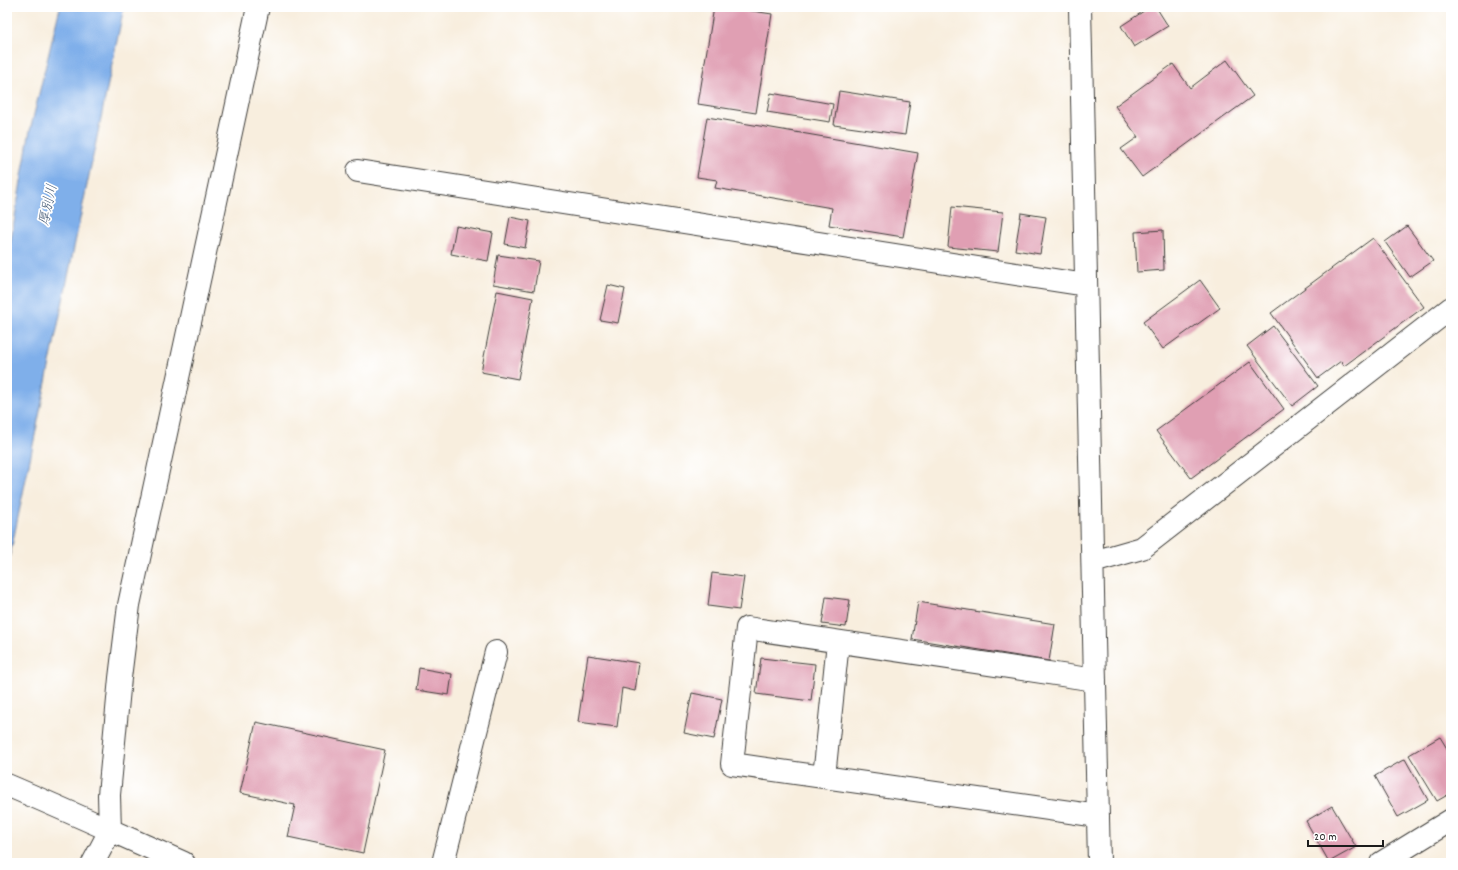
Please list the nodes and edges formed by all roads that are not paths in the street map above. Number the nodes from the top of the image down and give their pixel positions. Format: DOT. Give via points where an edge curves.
graph roads {
  1 [pos="258,7"];
  2 [pos="1080,7"];
  3 [pos="358,172"];
  4 [pos="1086,285"];
  5 [pos="1451,308"];
  6 [pos="1092,562"];
  7 [pos="838,642"];
  8 [pos="496,652"];
  9 [pos="1095,680"];
  10 [pos="824,777"];
  11 [pos="7,785"];
  12 [pos="1098,816"];
  13 [pos="1451,820"];
  14 [pos="102,827"];
  15 [pos="93,863"];
  16 [pos="184,863"];
  17 [pos="443,863"];
  18 [pos="1099,863"];
  19 [pos="1381,863"];
  1 -- 14 [label="street" via="129,605 109,795"];
  2 -- 4 [label="street"];
  3 -- 4 [label="street"];
  4 -- 6 [label="street"];
  5 -- 6 [label="street" via="1142,548"];
  6 -- 9 [label="street"];
  7 -- 9 [label="street"];
  7 -- 10 [label="street"];
  7 -- 10 [label="street" via="747,628 732,764"];
  8 -- 17 [label="street"];
  9 -- 12 [label="street"];
  10 -- 12 [label="street"];
  11 -- 14 [label="street"];
  12 -- 18 [label="street"];
  13 -- 19 [label="street"];
  14 -- 15 [label="street"];
  14 -- 16 [label="street"];
}
